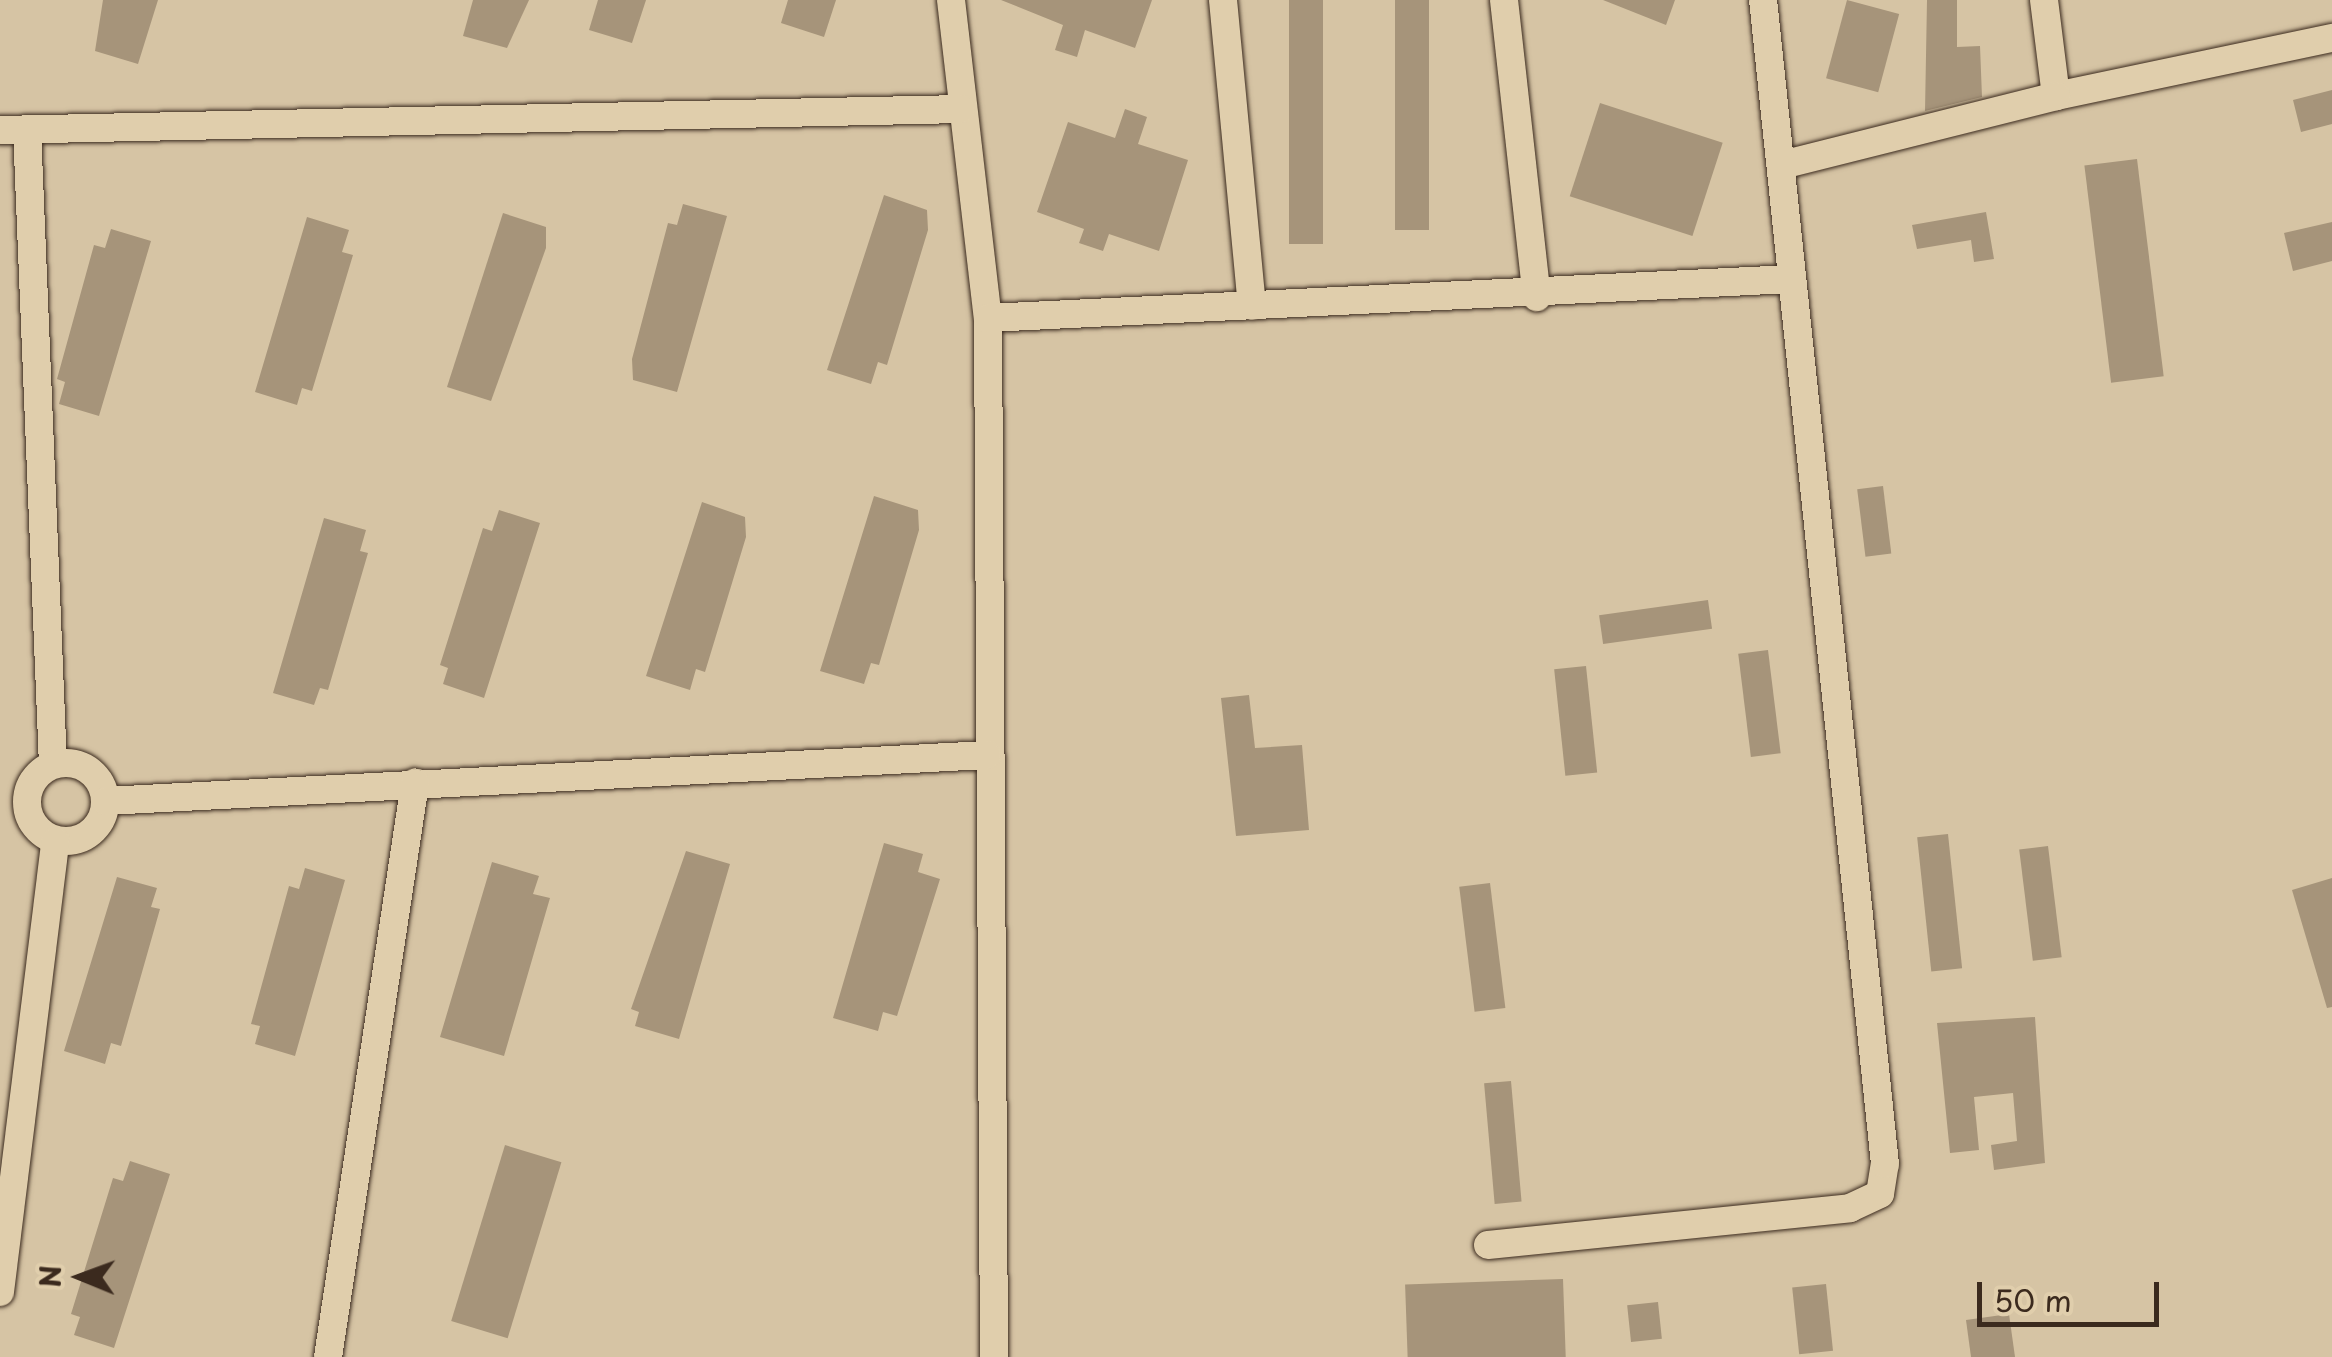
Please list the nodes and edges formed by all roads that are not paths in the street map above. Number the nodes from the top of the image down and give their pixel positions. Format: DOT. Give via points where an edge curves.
graph roads {
  1 [pos="951,0"];
  2 [pos="1223,0"];
  3 [pos="1504,0"];
  4 [pos="1763,0"];
  5 [pos="2044,0"];
  6 [pos="2332,38"];
  7 [pos="2056,96"];
  8 [pos="961,109"];
  9 [pos="14,130"];
  10 [pos="1782,164"];
  11 [pos="1792,280"];
  12 [pos="1537,297"];
  13 [pos="1252,306"];
  14 [pos="988,318"];
  15 [pos="987,755"];
  16 [pos="53,764"];
  17 [pos="414,783"];
  18 [pos="106,801"];
  19 [pos="55,841"];
  20 [pos="1488,1245"];
  21 [pos="0,1292"];
  22 [pos="328,1357"];
  23 [pos="994,1357"];
  1 -- 8 [label="street"];
  2 -- 13 [label="street"];
  3 -- 12 [label="street"];
  4 -- 10 [label="street"];
  5 -- 7 [label="street"];
  6 -- 7 [label="street"];
  7 -- 10 [label="street"];
  8 -- 9 [label="street"];
  8 -- 14 [label="street"];
  9 -- 16 [label="street"];
  10 -- 11 [label="street"];
  11 -- 12 [label="street"];
  11 -- 20 [label="street" via="1885,1164 1880,1194 1850,1208"];
  12 -- 13 [label="street"];
  13 -- 14 [label="street"];
  14 -- 15 [label="street"];
  15 -- 17 [label="street"];
  15 -- 23 [label="street"];
  16 -- 18 [label="street" via="78,764 98,778"];
  16 -- 19 [label="street" via="33,780 26,804 34,827"];
  17 -- 18 [label="street"];
  17 -- 22 [label="street"];
  18 -- 19 [label="street" via="90,832"];
  19 -- 21 [label="street"];
}
